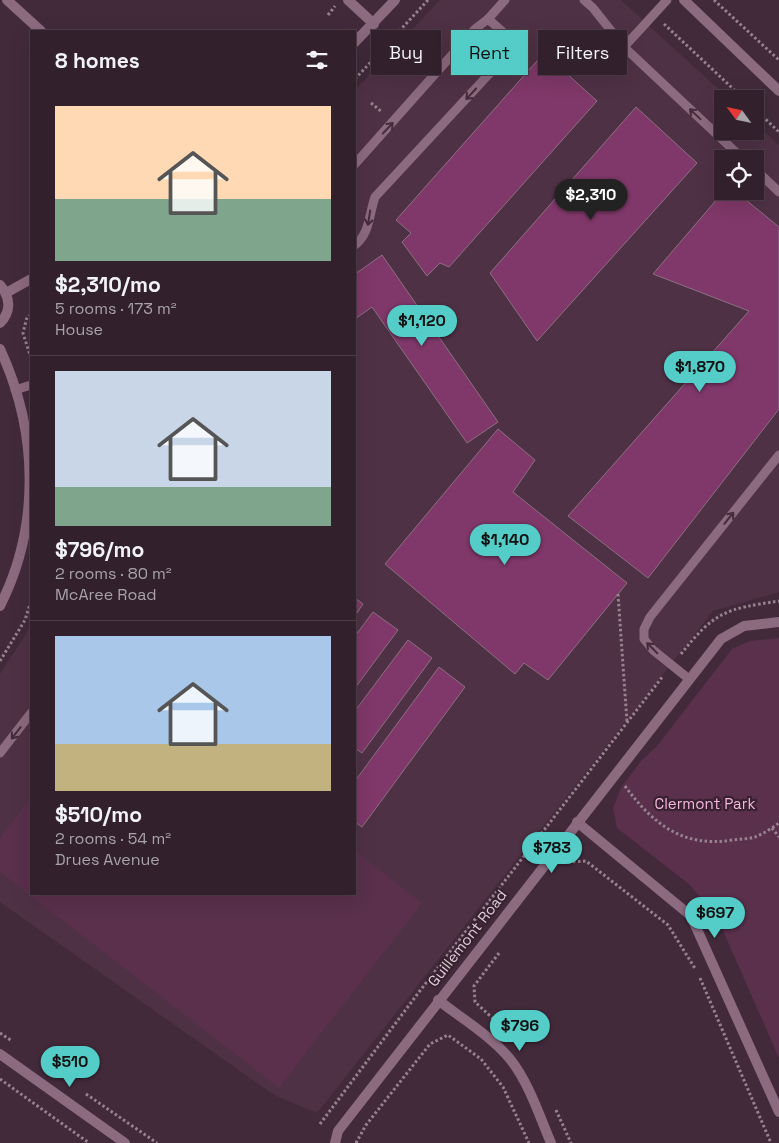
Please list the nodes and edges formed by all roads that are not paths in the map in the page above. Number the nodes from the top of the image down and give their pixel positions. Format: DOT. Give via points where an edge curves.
graph roads {
  1 [pos="8,0"];
  2 [pos="348,0"];
  3 [pos="395,0"];
  4 [pos="505,0"];
  5 [pos="584,0"];
  6 [pos="667,0"];
  7 [pos="684,0"];
  8 [pos="488,19"];
  9 [pos="374,24"];
  10 [pos="40,30"];
  11 [pos="610,30"];
  12 [pos="356,41"];
  13 [pos="627,44"];
  14 [pos="627,50"];
  15 [pos="779,91"];
  16 [pos="734,150"];
  17 [pos="356,163"];
  18 [pos="764,178"];
  19 [pos="779,192"];
  20 [pos="356,244"];
  21 [pos="30,279"];
  22 [pos="3,289"];
  23 [pos="0,323"];
  24 [pos="0,350"];
  25 [pos="30,385"];
  26 [pos="15,390"];
  27 [pos="30,452"];
  28 [pos="779,455"];
  29 [pos="30,496"];
  30 [pos="0,606"];
  31 [pos="779,622"];
  32 [pos="689,679"];
  33 [pos="30,714"];
  34 [pos="0,753"];
  35 [pos="576,822"];
  36 [pos="438,1000"];
  37 [pos="0,1054"];
  38 [pos="779,1112"];
  39 [pos="125,1143"];
  40 [pos="335,1143"];
  41 [pos="551,1143"];
  1 -- 10 [label="street"];
  2 -- 9 [label="street"];
  3 -- 9 [label="street"];
  4 -- 8 [label="lane"];
  5 -- 11 [label="lane"];
  6 -- 13 [label="lane"];
  7 -- 15 [label="street"];
  17 -- 8 [label="lane, one-way" via="475,29"];
  8 -- 20 [label="lane, one-way" via="511,39 514,48 375,198 368,227"];
  9 -- 12 [label="street"];
  16 -- 14 [label="lane, one-way"];
  18 -- 19 [label="lane"];
  21 -- 22 [label="street"];
  22 -- 23 [label="street" via="8,307"];
  24 -- 26 [label="street"];
  25 -- 26 [label="lane"];
  26 -- 27 [label="street"];
  32 -- 28 [label="lane, one-way" via="644,639 644,629"];
  29 -- 30 [label="street" via="20,555"];
  31 -- 32 [label="street, Guillemont Road" via="744,626 721,639"];
  32 -- 35 [label="street, Guillemont Road"];
  33 -- 34 [label="lane, one-way"];
  35 -- 36 [label="street, Guillemont Road"];
  35 -- 38 [label="street" via="690,916"];
  36 -- 40 [label="street, Guillemont Road" via="338,1131"];
  36 -- 41 [label="street" via="510,1059 524,1080"];
  37 -- 39 [label="street"];
}
